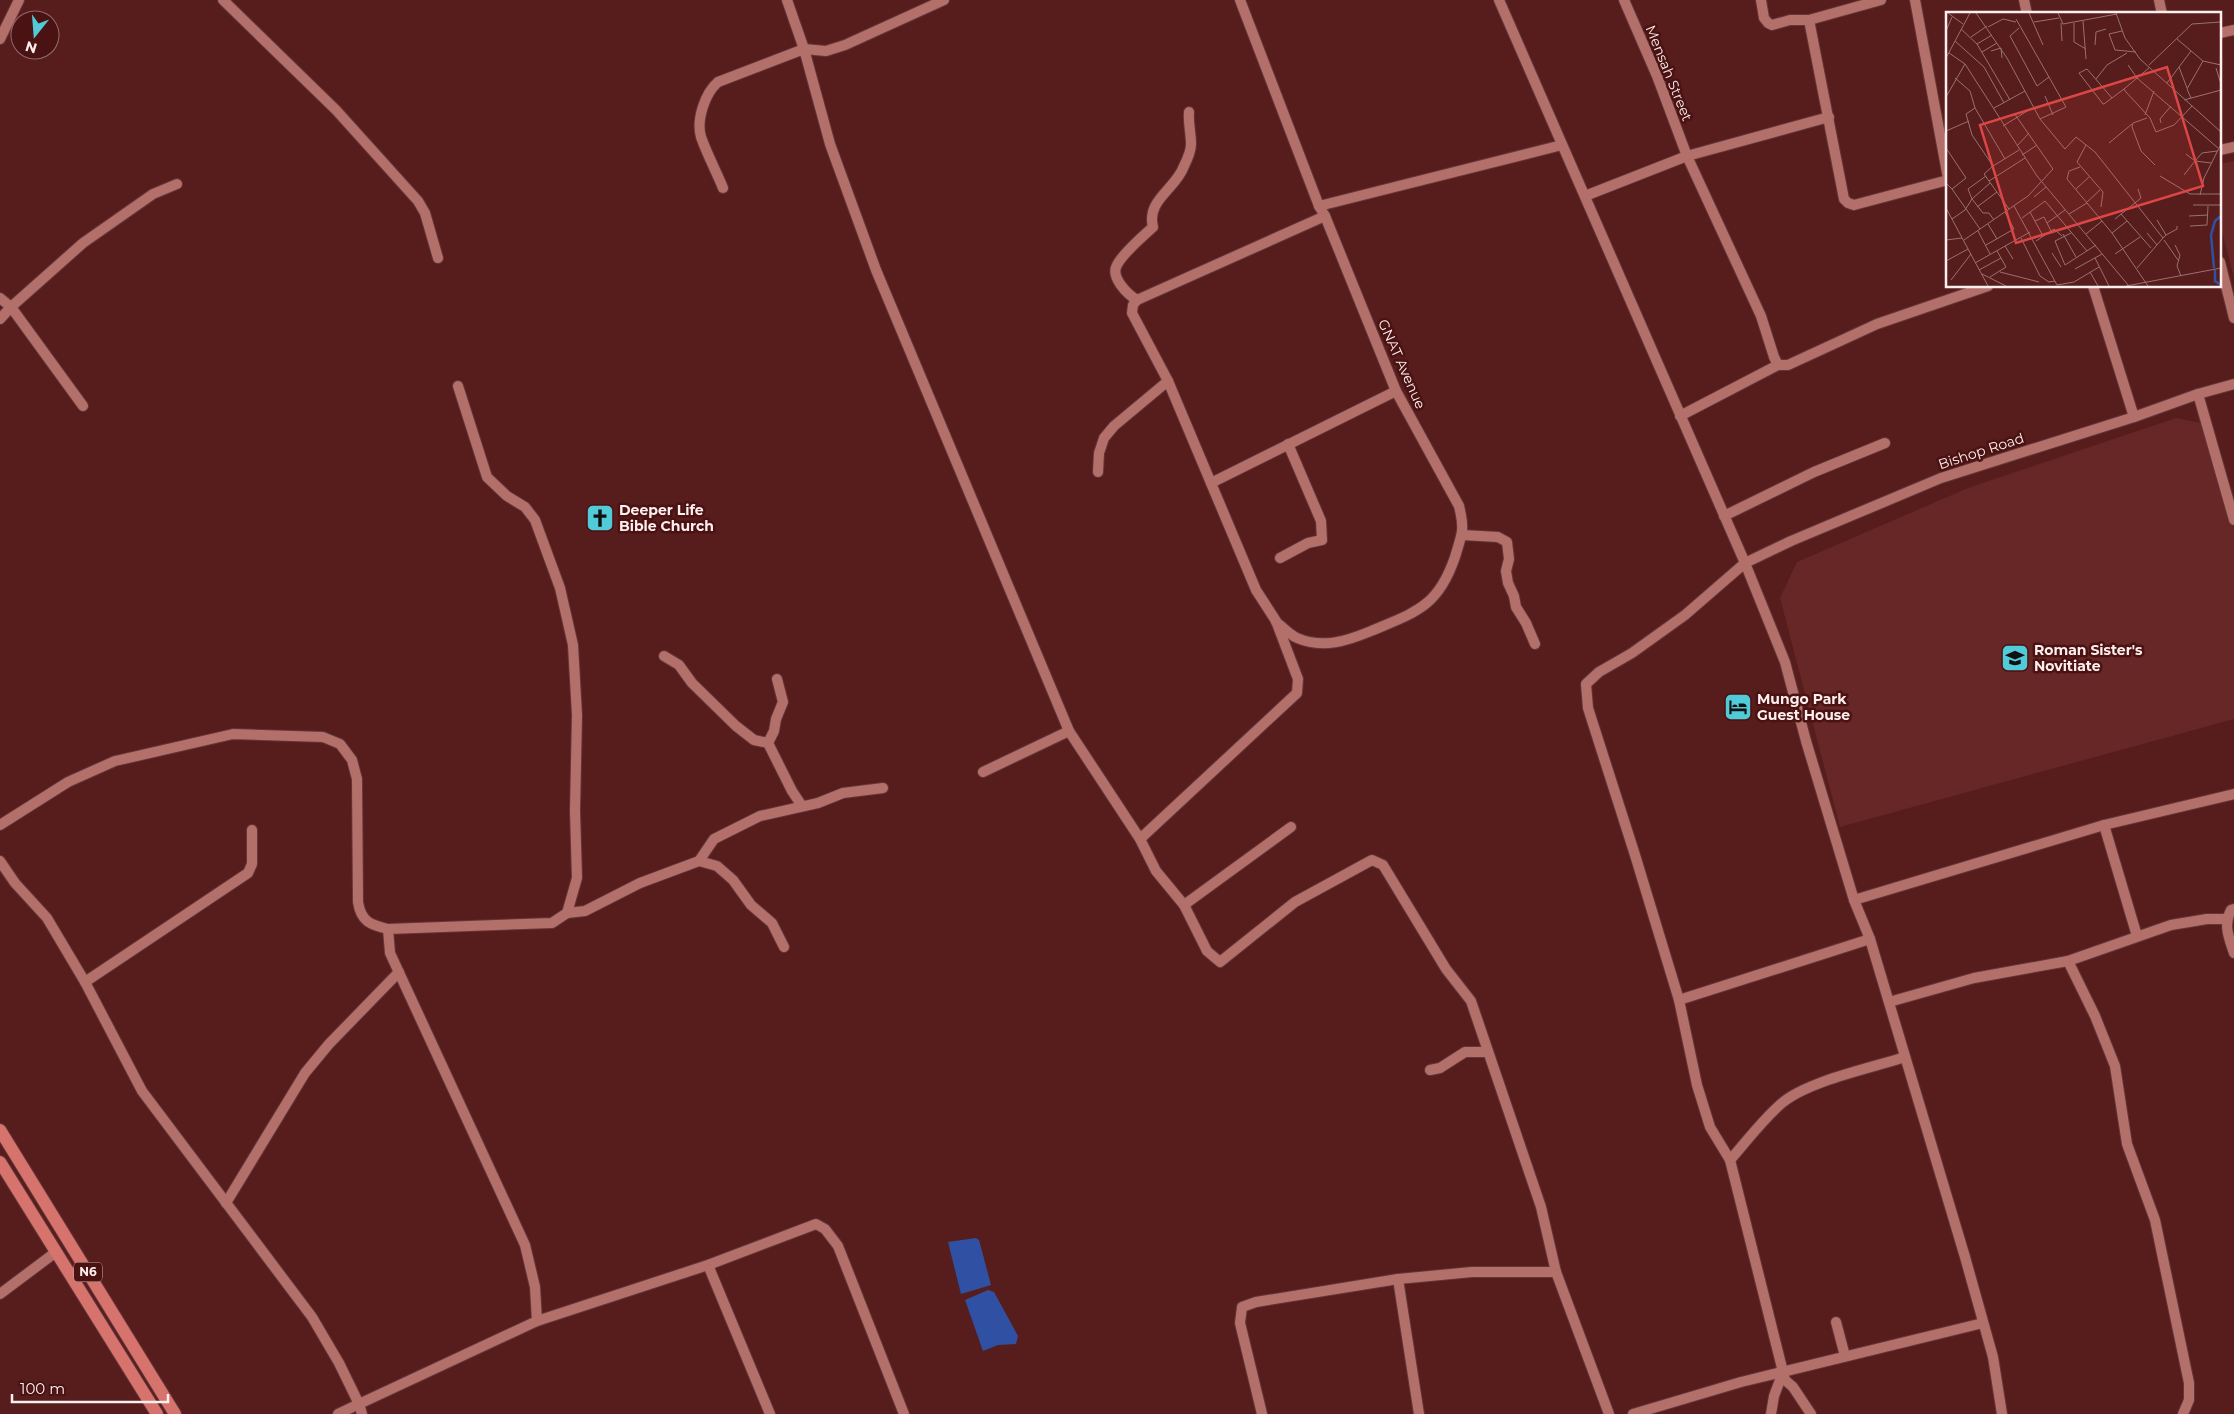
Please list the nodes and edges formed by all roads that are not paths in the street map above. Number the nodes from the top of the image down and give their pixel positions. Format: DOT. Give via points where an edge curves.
graph roads {
  1 [pos="19,0"];
  2 [pos="223,0"];
  3 [pos="787,0"];
  4 [pos="944,0"];
  5 [pos="1240,0"];
  6 [pos="1499,0"];
  7 [pos="1624,0"];
  8 [pos="1761,0"];
  9 [pos="1881,0"];
  10 [pos="1915,0"];
  11 [pos="1809,20"];
  12 [pos="0,39"];
  13 [pos="804,49"];
  14 [pos="1189,112"];
  15 [pos="1828,117"];
  16 [pos="1562,145"];
  17 [pos="1686,156"];
  18 [pos="1946,168"];
  19 [pos="1946,180"];
  20 [pos="176,184"];
  21 [pos="723,188"];
  22 [pos="1585,196"];
  23 [pos="1319,206"];
  24 [pos="1325,216"];
  25 [pos="438,258"];
  26 [pos="2222,270"];
  27 [pos="1974,288"];
  28 [pos="2094,288"];
  29 [pos="0,298"];
  30 [pos="1137,300"];
  31 [pos="11,307"];
  32 [pos="0,318"];
  33 [pos="2234,318"];
  34 [pos="1778,365"];
  35 [pos="1168,381"];
  36 [pos="2234,384"];
  37 [pos="458,386"];
  38 [pos="1396,391"];
  39 [pos="2198,394"];
  40 [pos="83,406"];
  41 [pos="1680,416"];
  42 [pos="2134,417"];
  43 [pos="1885,443"];
  44 [pos="1288,444"];
  45 [pos="1098,472"];
  46 [pos="1211,483"];
  47 [pos="1724,516"];
  48 [pos="2234,520"];
  49 [pos="1462,535"];
  50 [pos="1280,558"];
  51 [pos="1745,563"];
  52 [pos="1276,621"];
  53 [pos="1535,644"];
  54 [pos="664,656"];
  55 [pos="777,679"];
  56 [pos="1069,731"];
  57 [pos="768,744"];
  58 [pos="983,772"];
  59 [pos="883,788"];
  60 [pos="2234,794"];
  61 [pos="802,806"];
  62 [pos="0,824"];
  63 [pos="2104,824"];
  64 [pos="1291,827"];
  65 [pos="252,830"];
  66 [pos="1140,839"];
  67 [pos="0,860"];
  68 [pos="698,861"];
  69 [pos="1854,900"];
  70 [pos="1184,905"];
  71 [pos="2234,909"];
  72 [pos="567,913"];
  73 [pos="2226,919"];
  74 [pos="388,929"];
  75 [pos="2137,936"];
  76 [pos="1870,939"];
  77 [pos="784,948"];
  78 [pos="2234,954"];
  79 [pos="2068,960"];
  80 [pos="399,972"];
  81 [pos="85,982"];
  82 [pos="1679,1000"];
  83 [pos="1889,1002"];
  84 [pos="1488,1052"];
  85 [pos="1905,1057"];
  86 [pos="1430,1070"];
  87 [pos="0,1130"];
  88 [pos="1730,1160"];
  89 [pos="0,1162"];
  90 [pos="226,1203"];
  91 [pos="56,1252"];
  92 [pos="708,1265"];
  93 [pos="1556,1272"];
  94 [pos="1398,1279"];
  95 [pos="0,1294"];
  96 [pos="537,1321"];
  97 [pos="1836,1322"];
  98 [pos="1983,1323"];
  99 [pos="1845,1356"];
  100 [pos="1783,1371"];
  101 [pos="360,1409"];
  102 [pos="157,1414"];
  103 [pos="175,1414"];
  104 [pos="338,1414"];
  105 [pos="770,1414"];
  106 [pos="904,1414"];
  107 [pos="1262,1414"];
  108 [pos="1419,1414"];
  109 [pos="1609,1414"];
  110 [pos="1633,1414"];
  111 [pos="1771,1414"];
  112 [pos="1811,1414"];
  113 [pos="2002,1414"];
  114 [pos="2183,1414"];
  1 -- 12 [label="street"];
  2 -- 25 [label="street" via="336,110 418,201 425,212"];
  3 -- 13 [label="street"];
  4 -- 13 [label="street" via="832,49"];
  5 -- 23 [label="street, GNAT Avenue"];
  6 -- 16 [label="street"];
  7 -- 17 [label="street, Mensah Street" via="1657,76"];
  8 -- 11 [label="street" via="1768,24"];
  9 -- 11 [label="street"];
  10 -- 18 [label="street"];
  11 -- 15 [label="street"];
  13 -- 21 [label="street" via="718,82 710,89 703,105 700,135"];
  13 -- 56 [label="street" via="830,144 876,270"];
  14 -- 30 [label="street" via="1191,145 1184,168 1159,199 1151,217 1153,227 1116,265 1115,273 1121,285"];
  15 -- 17 [label="street"];
  15 -- 19 [label="street" via="1844,199 1848,203 1854,205"];
  16 -- 22 [label="street"];
  16 -- 23 [label="street"];
  17 -- 22 [label="street"];
  17 -- 34 [label="street, Mensah Street" via="1761,316"];
  20 -- 31 [label="street" via="153,194 83,243"];
  22 -- 41 [label="street"];
  23 -- 24 [label="street, GNAT Avenue"];
  24 -- 30 [label="street"];
  24 -- 38 [label="street, GNAT Avenue"];
  26 -- 33 [label="street"];
  27 -- 34 [label="street" via="1877,324 1788,365"];
  28 -- 42 [label="street"];
  29 -- 31 [label="street"];
  30 -- 35 [label="street" via="1132,312"];
  31 -- 32 [label="street"];
  31 -- 40 [label="street"];
  34 -- 41 [label="street"];
  35 -- 45 [label="street" via="1104,438"];
  35 -- 46 [label="street"];
  36 -- 39 [label="street, Bishop Road"];
  37 -- 72 [label="street" via="487,477 507,496 525,507 535,520 560,588 573,645 577,715 577,878"];
  38 -- 44 [label="street"];
  38 -- 49 [label="street, GNAT Avenue" via="1459,506 1464,527"];
  39 -- 42 [label="street, Bishop Road"];
  39 -- 48 [label="street"];
  41 -- 47 [label="street"];
  42 -- 51 [label="street, Bishop Road" via="1941,478"];
  43 -- 47 [label="street" via="1814,472"];
  44 -- 46 [label="street"];
  44 -- 50 [label="street" via="1321,521 1322,540 1308,543"];
  46 -- 52 [label="street" via="1256,590"];
  47 -- 51 [label="street"];
  49 -- 52 [label="street, GNAT Avenue" via="1448,578 1433,599 1413,613 1337,644 1296,638"];
  49 -- 53 [label="street" via="1498,537 1507,542 1508,583 1516,608"];
  51 -- 69 [label="street" via="1785,662"];
  51 -- 82 [label="street, Bishop Road" via="1684,615 1586,684 1588,708"];
  52 -- 66 [label="street" via="1298,679 1297,693"];
  54 -- 57 [label="street" via="679,665 692,683 736,726 754,740"];
  55 -- 57 [label="street" via="783,702"];
  56 -- 58 [label="street"];
  56 -- 66 [label="street"];
  57 -- 61 [label="street"];
  59 -- 61 [label="street" via="843,793"];
  60 -- 63 [label="street"];
  61 -- 68 [label="street" via="760,816 727,832 714,839"];
  62 -- 74 [label="street" via="68,782 115,761 233,734 323,737 340,744 352,760 357,779 358,902 361,916 369,923"];
  63 -- 69 [label="street"];
  63 -- 75 [label="street"];
  64 -- 70 [label="street"];
  65 -- 81 [label="street" via="252,864 248,873"];
  66 -- 70 [label="street" via="1156,871"];
  67 -- 81 [label="street" via="46,918"];
  68 -- 72 [label="street" via="640,883 585,911"];
  68 -- 77 [label="street" via="717,866 733,880 750,905 772,923"];
  69 -- 76 [label="street"];
  70 -- 84 [label="street" via="1207,951 1220,962 1295,902 1372,860 1378,862 1446,969 1471,1001"];
  71 -- 73 [label="street"];
  72 -- 74 [label="street" via="552,923"];
  73 -- 75 [label="street" via="2171,924"];
  73 -- 78 [label="street"];
  74 -- 80 [label="street" via="390,953"];
  75 -- 79 [label="street"];
  76 -- 82 [label="street"];
  76 -- 83 [label="street"];
  79 -- 83 [label="street" via="1974,978"];
  79 -- 114 [label="street" via="2115,1066 2127,1144 2155,1220 2189,1383 2189,1400"];
  80 -- 90 [label="street" via="305,1073"];
  80 -- 96 [label="street" via="525,1245 535,1287"];
  81 -- 90 [label="street" via="142,1091"];
  82 -- 88 [label="street" via="1697,1085 1710,1127"];
  83 -- 85 [label="street"];
  84 -- 86 [label="street" via="1465,1052 1440,1068"];
  84 -- 93 [label="street" via="1541,1207"];
  85 -- 88 [label="street" via="1793,1095"];
  85 -- 98 [label="street"];
  87 -- 103 [label="main road, N6"];
  88 -- 100 [label="street"];
  89 -- 91 [label="main road, N6"];
  90 -- 101 [label="street" via="312,1317 339,1363"];
  91 -- 95 [label="street"];
  91 -- 102 [label="main road, N6"];
  92 -- 96 [label="street"];
  92 -- 105 [label="street"];
  92 -- 106 [label="street" via="816,1224 825,1229 838,1246"];
  93 -- 94 [label="street" via="1472,1272"];
  93 -- 109 [label="street"];
  94 -- 107 [label="street" via="1242,1307 1240,1323"];
  94 -- 108 [label="street"];
  96 -- 101 [label="street"];
  97 -- 99 [label="street"];
  98 -- 99 [label="street"];
  98 -- 113 [label="street" via="1993,1357"];
  99 -- 100 [label="street"];
  100 -- 110 [label="street"];
  100 -- 111 [label="street"];
  100 -- 112 [label="street" via="1785,1380"];
  101 -- 104 [label="street"];
}
